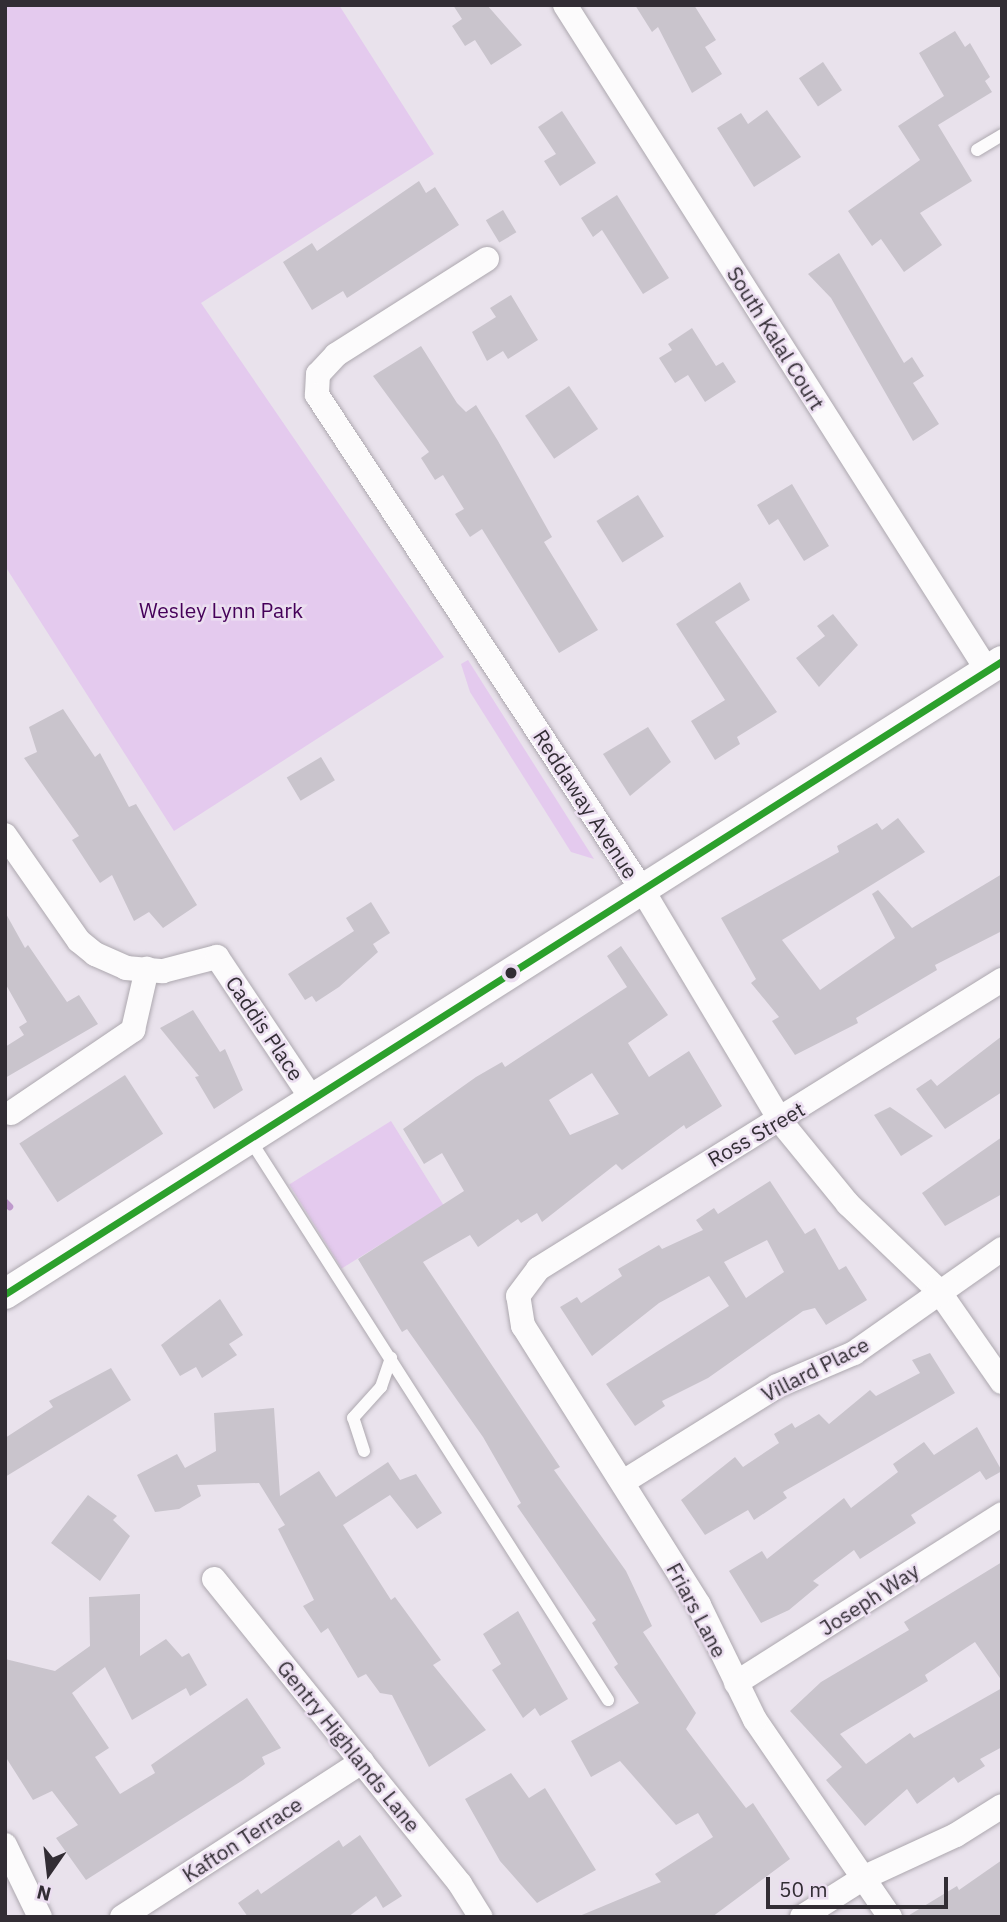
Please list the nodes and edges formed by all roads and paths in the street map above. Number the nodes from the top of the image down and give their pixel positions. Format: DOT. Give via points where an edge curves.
graph roads {
  1 [pos="565,5"];
  2 [pos="1002,135"];
  3 [pos="977,150"];
  4 [pos="487,260"];
  5 [pos="995,665"];
  6 [pos="5,835"];
  7 [pos="643,891"];
  8 [pos="147,970"];
  9 [pos="1002,980"];
  10 [pos="312,1098"];
  11 [pos="11,1113"];
  12 [pos="781,1122"];
  13 [pos="249,1138"];
  14 [pos="1002,1250"];
  15 [pos="938,1290"];
  16 [pos="5,1294"];
  17 [pos="518,1296"];
  18 [pos="391,1358"];
  19 [pos="1002,1382"];
  20 [pos="364,1451"];
  21 [pos="623,1482"];
  22 [pos="1002,1514"];
  23 [pos="214,1579"];
  24 [pos="736,1683"];
  25 [pos="608,1700"];
  26 [pos="362,1762"];
  27 [pos="1002,1806"];
  28 [pos="5,1845"];
  29 [pos="865,1877"];
  30 [pos="40,1917"];
  31 [pos="122,1917"];
  32 [pos="481,1917"];
  33 [pos="802,1917"];
  34 [pos="890,1917"];
  1 -- 5 [label="street, South Kalal Court"];
  2 -- 3 [label="lane"];
  4 -- 7 [label="street, Reddaway Avenue" via="335,355 318,374 317,395"];
  5 -- 7 [label="street"];
  6 -- 8 [label="street" via="79,941 126,968"];
  7 -- 10 [label="street"];
  7 -- 12 [label="street, Reddaway Avenue"];
  8 -- 10 [label="street, Caddis Place" via="217,957"];
  8 -- 11 [label="street" via="133,1030"];
  9 -- 12 [label="street, Ross Street"];
  10 -- 13 [label="street"];
  12 -- 15 [label="street, Reddaway Avenue" via="848,1204"];
  12 -- 17 [label="street, Ross Street" via="750,1135 538,1269"];
  13 -- 16 [label="street"];
  13 -- 18 [label="lane"];
  14 -- 15 [label="street, Villard Place"];
  15 -- 19 [label="street, Reddaway Avenue"];
  15 -- 21 [label="street, Villard Place" via="854,1353 777,1386"];
  17 -- 21 [label="street, Friars Lane" via="523,1326"];
  18 -- 20 [label="lane" via="381,1387 353,1418"];
  18 -- 25 [label="lane"];
  21 -- 24 [label="street, Friars Lane" via="699,1605"];
  22 -- 24 [label="street, Joseph Way"];
  23 -- 26 [label="street, Gentry Highlands Lane"];
  24 -- 29 [label="street, Friars Lane" via="830,1833"];
  26 -- 31 [label="street, Kafton Terrace"];
  26 -- 32 [label="street, Gentry Highlands Lane"];
  27 -- 29 [label="street" via="956,1835"];
  28 -- 30 [label="street"];
  29 -- 33 [label="street"];
  29 -- 34 [label="street, Friars Lane"];
}
